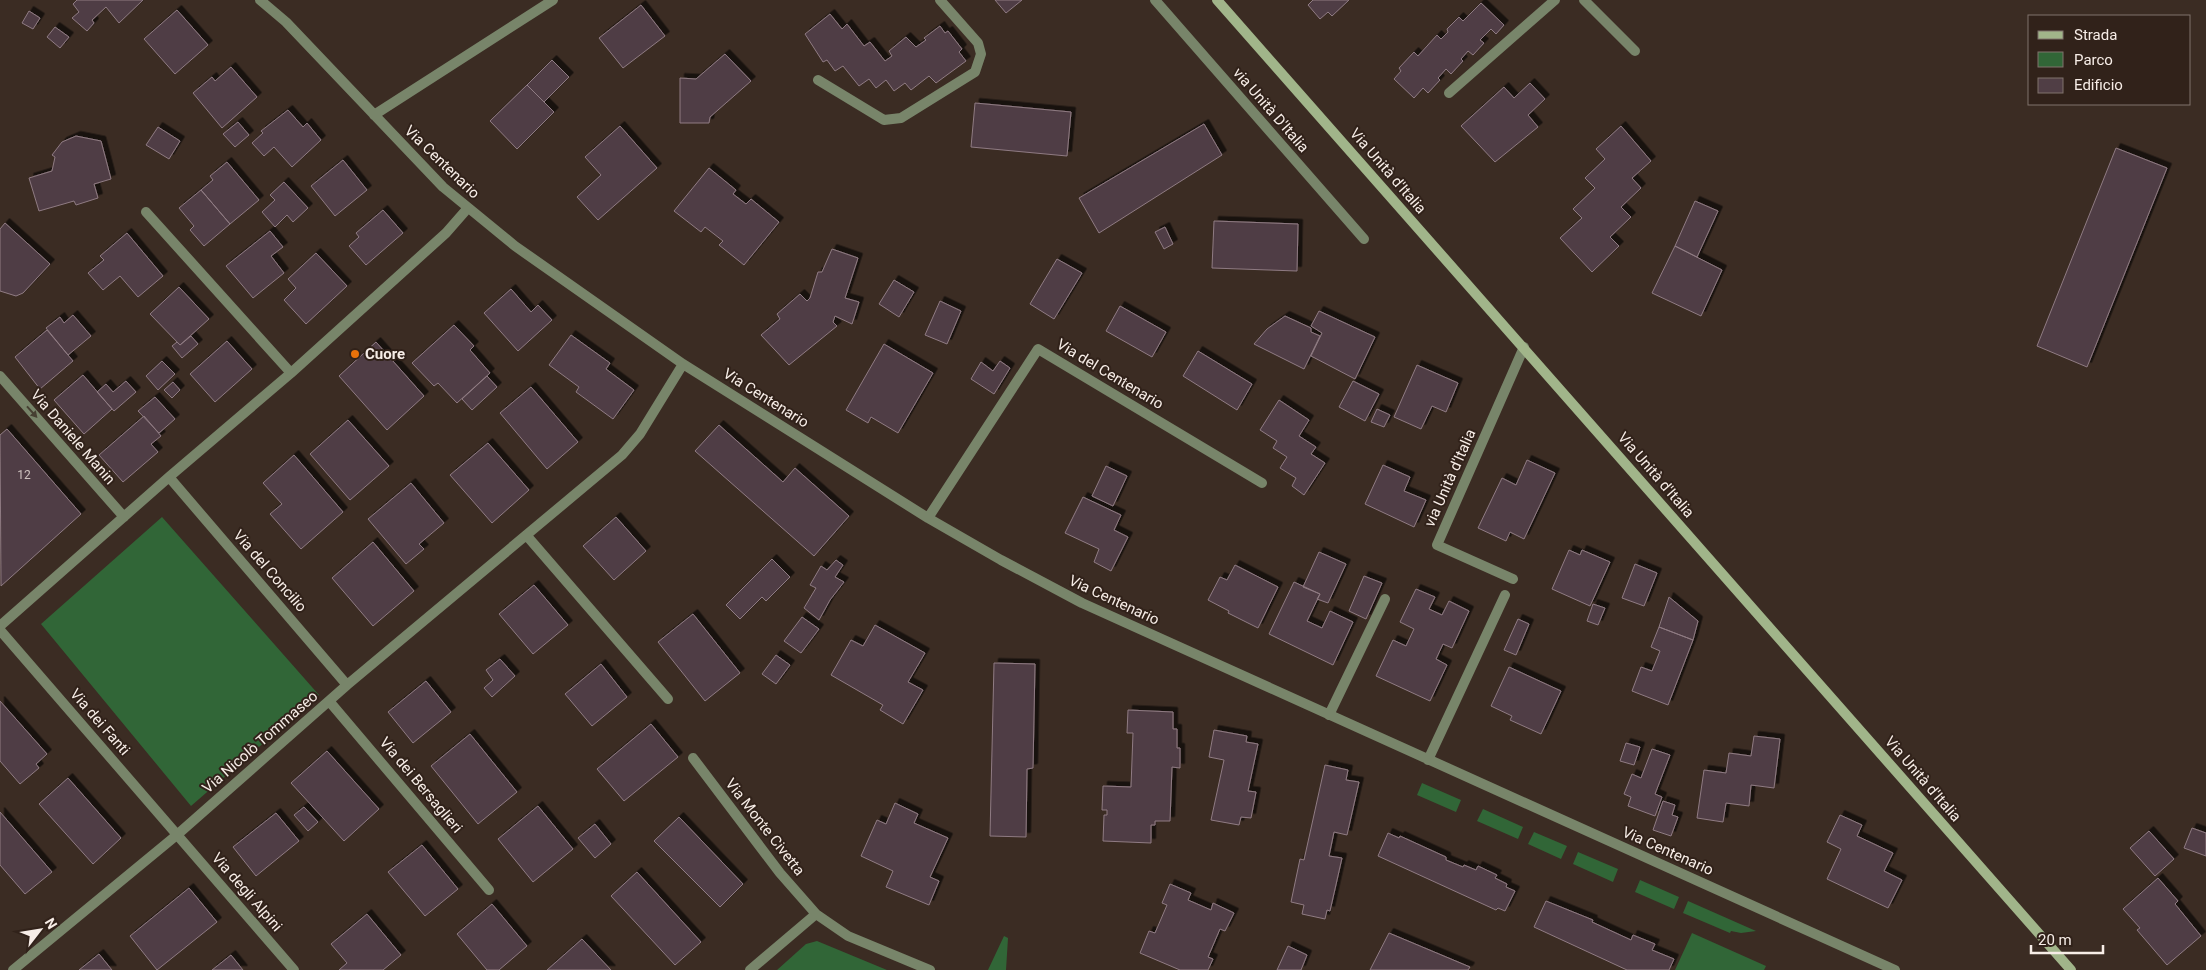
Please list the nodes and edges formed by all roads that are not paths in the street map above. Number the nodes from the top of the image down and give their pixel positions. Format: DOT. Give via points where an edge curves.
graph roads {
  1 [pos="260,0"];
  2 [pos="553,0"];
  3 [pos="940,0"];
  4 [pos="1155,0"];
  5 [pos="1217,0"];
  6 [pos="1555,0"];
  7 [pos="1584,0"];
  8 [pos="1635,51"];
  9 [pos="818,80"];
  10 [pos="1449,93"];
  11 [pos="374,115"];
  12 [pos="467,209"];
  13 [pos="146,212"];
  14 [pos="1364,239"];
  15 [pos="1524,347"];
  16 [pos="682,364"];
  17 [pos="291,373"];
  18 [pos="0,376"];
  19 [pos="169,477"];
  20 [pos="1262,483"];
  21 [pos="124,517"];
  22 [pos="928,518"];
  23 [pos="527,536"];
  24 [pos="1513,579"];
  25 [pos="1505,595"];
  26 [pos="1385,599"];
  27 [pos="0,628"];
  28 [pos="347,685"];
  29 [pos="668,699"];
  30 [pos="329,701"];
  31 [pos="1329,715"];
  32 [pos="693,758"];
  33 [pos="1428,760"];
  34 [pos="178,834"];
  35 [pos="489,890"];
  36 [pos="816,914"];
  37 [pos="12,970"];
  38 [pos="294,970"];
  39 [pos="750,970"];
  40 [pos="930,970"];
  41 [pos="1895,970"];
  42 [pos="2071,970"];
  1 -- 11 [label="street, Via Centenario" via="286,22"];
  2 -- 11 [label="street"];
  3 -- 9 [label="street" via="978,43 981,54 975,72 901,118 884,120"];
  4 -- 14 [label="street, via Unità D'Italia"];
  5 -- 15 [label="street, Via Unità d'Italia"];
  6 -- 10 [label="street"];
  7 -- 8 [label="street"];
  11 -- 12 [label="street, Via Centenario"];
  12 -- 16 [label="street, Via Centenario"];
  12 -- 17 [label="street" via="446,232"];
  13 -- 17 [label="street"];
  15 -- 24 [label="street, via Unità d'Italia" via="1437,545"];
  15 -- 42 [label="street, Via Unità d'Italia"];
  16 -- 22 [label="street, Via Centenario"];
  16 -- 23 [label="street, Via Nicolò Tommaseo" via="640,434 622,455"];
  17 -- 19 [label="street"];
  18 -- 21 [label="street, Via Daniele Manin, one-way"];
  19 -- 21 [label="street"];
  19 -- 28 [label="street, Via del Concilio"];
  20 -- 22 [label="street, Via del Centenario" via="1038,349"];
  21 -- 27 [label="street"];
  22 -- 31 [label="street, Via Centenario" via="1082,603"];
  23 -- 28 [label="street, Via Nicolò Tommaseo"];
  23 -- 29 [label="street"];
  25 -- 33 [label="street"];
  26 -- 31 [label="street"];
  27 -- 34 [label="street, Via dei Fanti"];
  28 -- 30 [label="street, Via Nicolò Tommaseo"];
  30 -- 34 [label="street, Via Nicolò Tommaseo"];
  30 -- 35 [label="street, Via dei Bersaglieri"];
  31 -- 33 [label="street, Via Centenario"];
  32 -- 36 [label="street, Via Monte Civetta" via="780,874"];
  33 -- 41 [label="street, Via Centenario"];
  34 -- 37 [label="street, Via Nicolò Tommaseo"];
  34 -- 38 [label="street, Via degli Alpini"];
  36 -- 39 [label="street"];
  36 -- 40 [label="street, Via Monte Civetta" via="848,936"];
}
